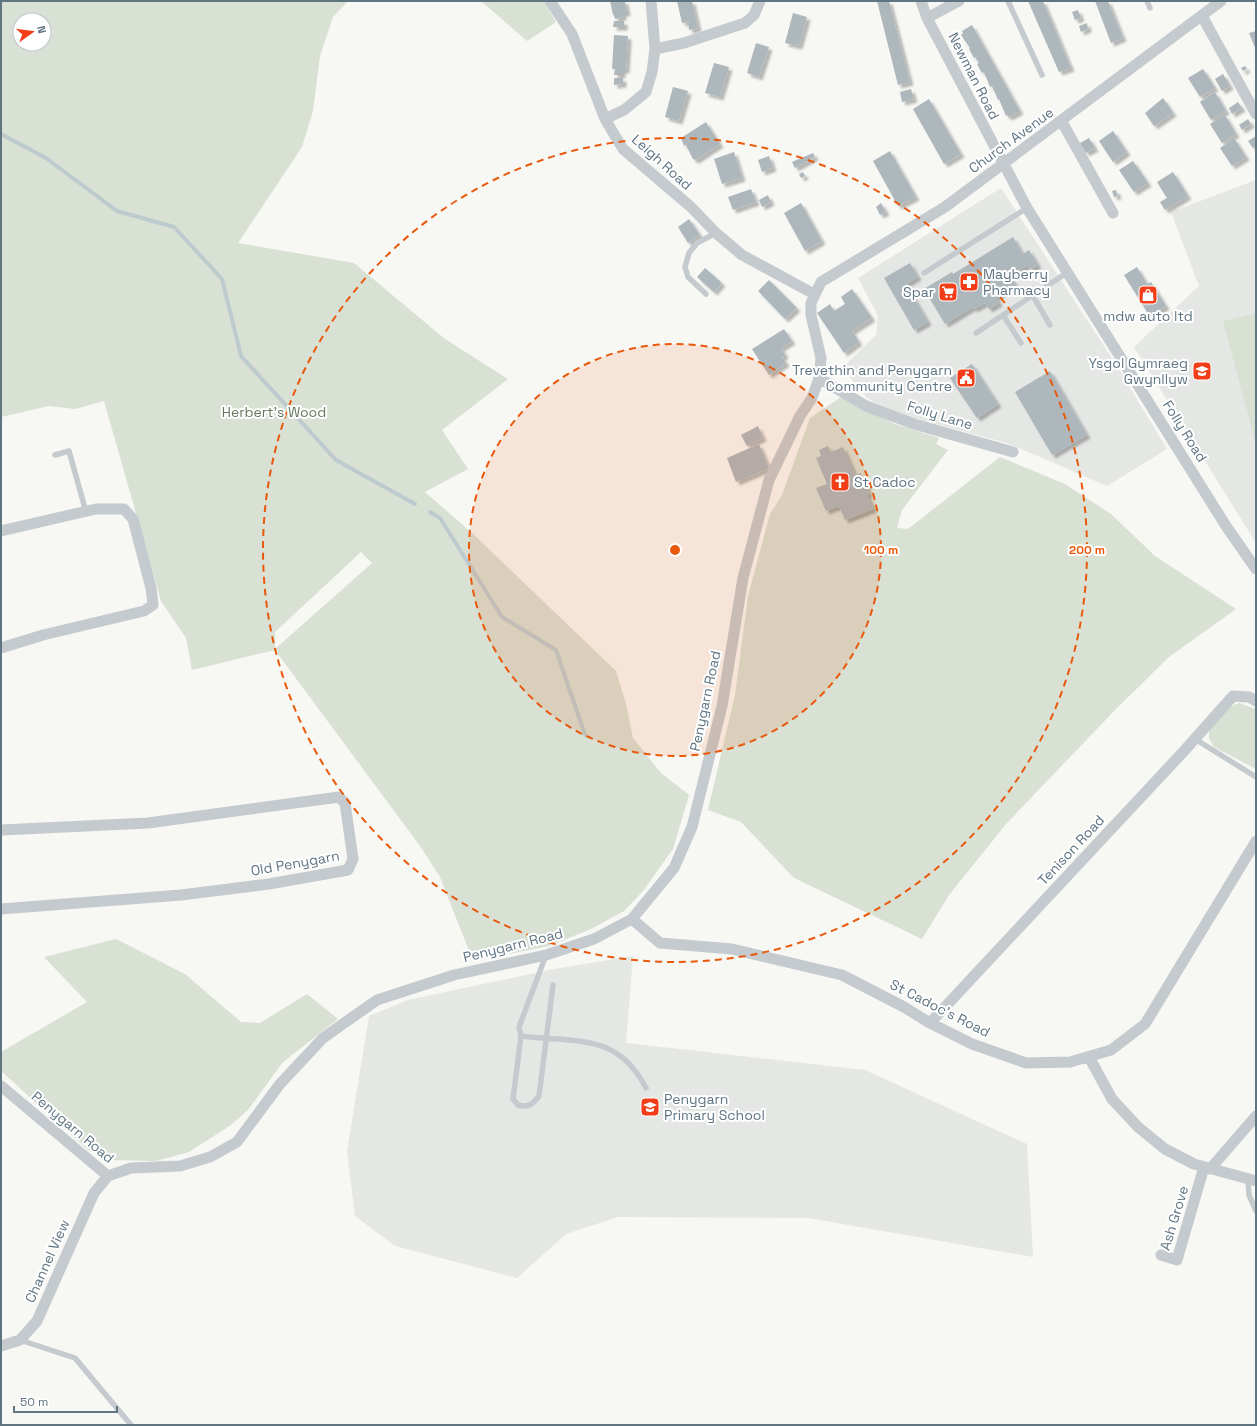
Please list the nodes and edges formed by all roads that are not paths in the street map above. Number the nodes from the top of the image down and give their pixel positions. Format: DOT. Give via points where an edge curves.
graph roads {
  1 [pos="550,1"];
  2 [pos="651,1"];
  3 [pos="760,1"];
  4 [pos="921,1"];
  5 [pos="960,1"];
  6 [pos="1008,1"];
  7 [pos="1147,1"];
  8 [pos="1221,1"];
  9 [pos="1150,8"];
  10 [pos="1202,16"];
  11 [pos="927,18"];
  12 [pos="655,49"];
  13 [pos="1042,75"];
  14 [pos="1256,114"];
  15 [pos="605,119"];
  16 [pos="1062,122"];
  17 [pos="1003,165"];
  18 [pos="1027,208"];
  19 [pos="1113,213"];
  20 [pos="716,234"];
  21 [pos="1068,272"];
  22 [pos="924,273"];
  23 [pos="706,294"];
  24 [pos="814,294"];
  25 [pos="1033,296"];
  26 [pos="1003,315"];
  27 [pos="1050,325"];
  28 [pos="976,333"];
  29 [pos="1021,343"];
  30 [pos="819,378"];
  31 [pos="1014,452"];
  32 [pos="55,455"];
  33 [pos="86,512"];
  34 [pos="1,531"];
  35 [pos="1256,569"];
  36 [pos="1,648"];
  37 [pos="1256,701"];
  38 [pos="1195,739"];
  39 [pos="1256,777"];
  40 [pos="1,830"];
  41 [pos="1256,841"];
  42 [pos="1,909"];
  43 [pos="632,919"];
  44 [pos="546,956"];
  45 [pos="553,984"];
  46 [pos="930,1023"];
  47 [pos="521,1036"];
  48 [pos="546,1039"];
  49 [pos="1089,1057"];
  50 [pos="1,1086"];
  51 [pos="646,1088"];
  52 [pos="1256,1116"];
  53 [pos="1207,1168"];
  54 [pos="108,1176"];
  55 [pos="1252,1180"];
  56 [pos="1256,1211"];
  57 [pos="1161,1255"];
  58 [pos="20,1340"];
  59 [pos="1,1346"];
  60 [pos="131,1425"];
  1 -- 15 [label="street, Leigh Road" via="572,34"];
  2 -- 12 [label="street"];
  3 -- 12 [label="street" via="754,15 745,23 684,44"];
  4 -- 11 [label="street, Newman Road"];
  5 -- 11 [label="street"];
  6 -- 13 [label="lane"];
  7 -- 9 [label="lane"];
  8 -- 10 [label="street, Church Avenue"];
  10 -- 14 [label="street"];
  10 -- 16 [label="street, Church Avenue"];
  11 -- 17 [label="street, Newman Road"];
  12 -- 15 [label="street" via="646,92 624,110"];
  15 -- 20 [label="street, Leigh Road" via="622,149 691,208"];
  16 -- 17 [label="street, Church Avenue"];
  16 -- 19 [label="street"];
  17 -- 18 [label="street, Folly Road"];
  17 -- 24 [label="street, Church Avenue" via="945,207 821,282"];
  18 -- 21 [label="street, Folly Road"];
  18 -- 22 [label="lane"];
  20 -- 23 [label="lane" via="696,243 689,253 685,267 688,277"];
  20 -- 24 [label="street, Leigh Road" via="742,255"];
  21 -- 25 [label="lane"];
  21 -- 35 [label="street, Folly Road" via="1226,526"];
  24 -- 30 [label="street, Penygarn Road" via="811,315 820,358"];
  25 -- 26 [label="lane"];
  25 -- 27 [label="lane"];
  26 -- 28 [label="lane"];
  26 -- 29 [label="lane"];
  30 -- 31 [label="street, Folly Lane" via="873,409 914,424"];
  30 -- 43 [label="street, Penygarn Road" via="812,398 800,416 769,480 743,578 722,706 692,827 674,868"];
  32 -- 33 [label="lane" via="69,451"];
  33 -- 34 [label="street"];
  33 -- 36 [label="street" via="124,508 133,519 153,605 144,611 43,635"];
  37 -- 38 [label="street, Tenison Road" via="1249,696 1233,696"];
  38 -- 39 [label="lane"];
  38 -- 46 [label="street, Tenison Road"];
  40 -- 42 [label="street, Old Penygarn" via="148,823 339,798 345,803 353,859 348,870 269,884 181,895"];
  41 -- 49 [label="street, St Cadoc's Road" via="1145,1024 1111,1050"];
  43 -- 44 [label="street, Penygarn Road" via="594,939"];
  43 -- 46 [label="street, St Cadoc's Road" via="660,943 732,949 842,975"];
  44 -- 47 [label="lane" via="519,1027"];
  44 -- 54 [label="street, Penygarn Road" via="454,975 377,1000 323,1038 280,1084 236,1142 210,1157 180,1166 131,1168"];
  45 -- 48 [label="lane"];
  46 -- 49 [label="street, St Cadoc's Road" via="972,1044 1026,1063 1070,1062"];
  47 -- 48 [label="lane"];
  47 -- 48 [label="lane" via="513,1099 518,1105 525,1107 534,1103 539,1096"];
  48 -- 51 [label="lane" via="607,1047 624,1057 640,1075"];
  49 -- 53 [label="street" via="1112,1099 1138,1127 1165,1149"];
  50 -- 54 [label="street, Penygarn Road"];
  52 -- 53 [label="street"];
  53 -- 55 [label="street"];
  53 -- 57 [label="street, Ash Grove" via="1177,1260"];
  54 -- 58 [label="street, Channel View" via="94,1193 36,1321"];
  55 -- 56 [label="lane" via="1249,1196"];
  58 -- 59 [label="street"];
  58 -- 60 [label="lane" via="75,1358"];
}
